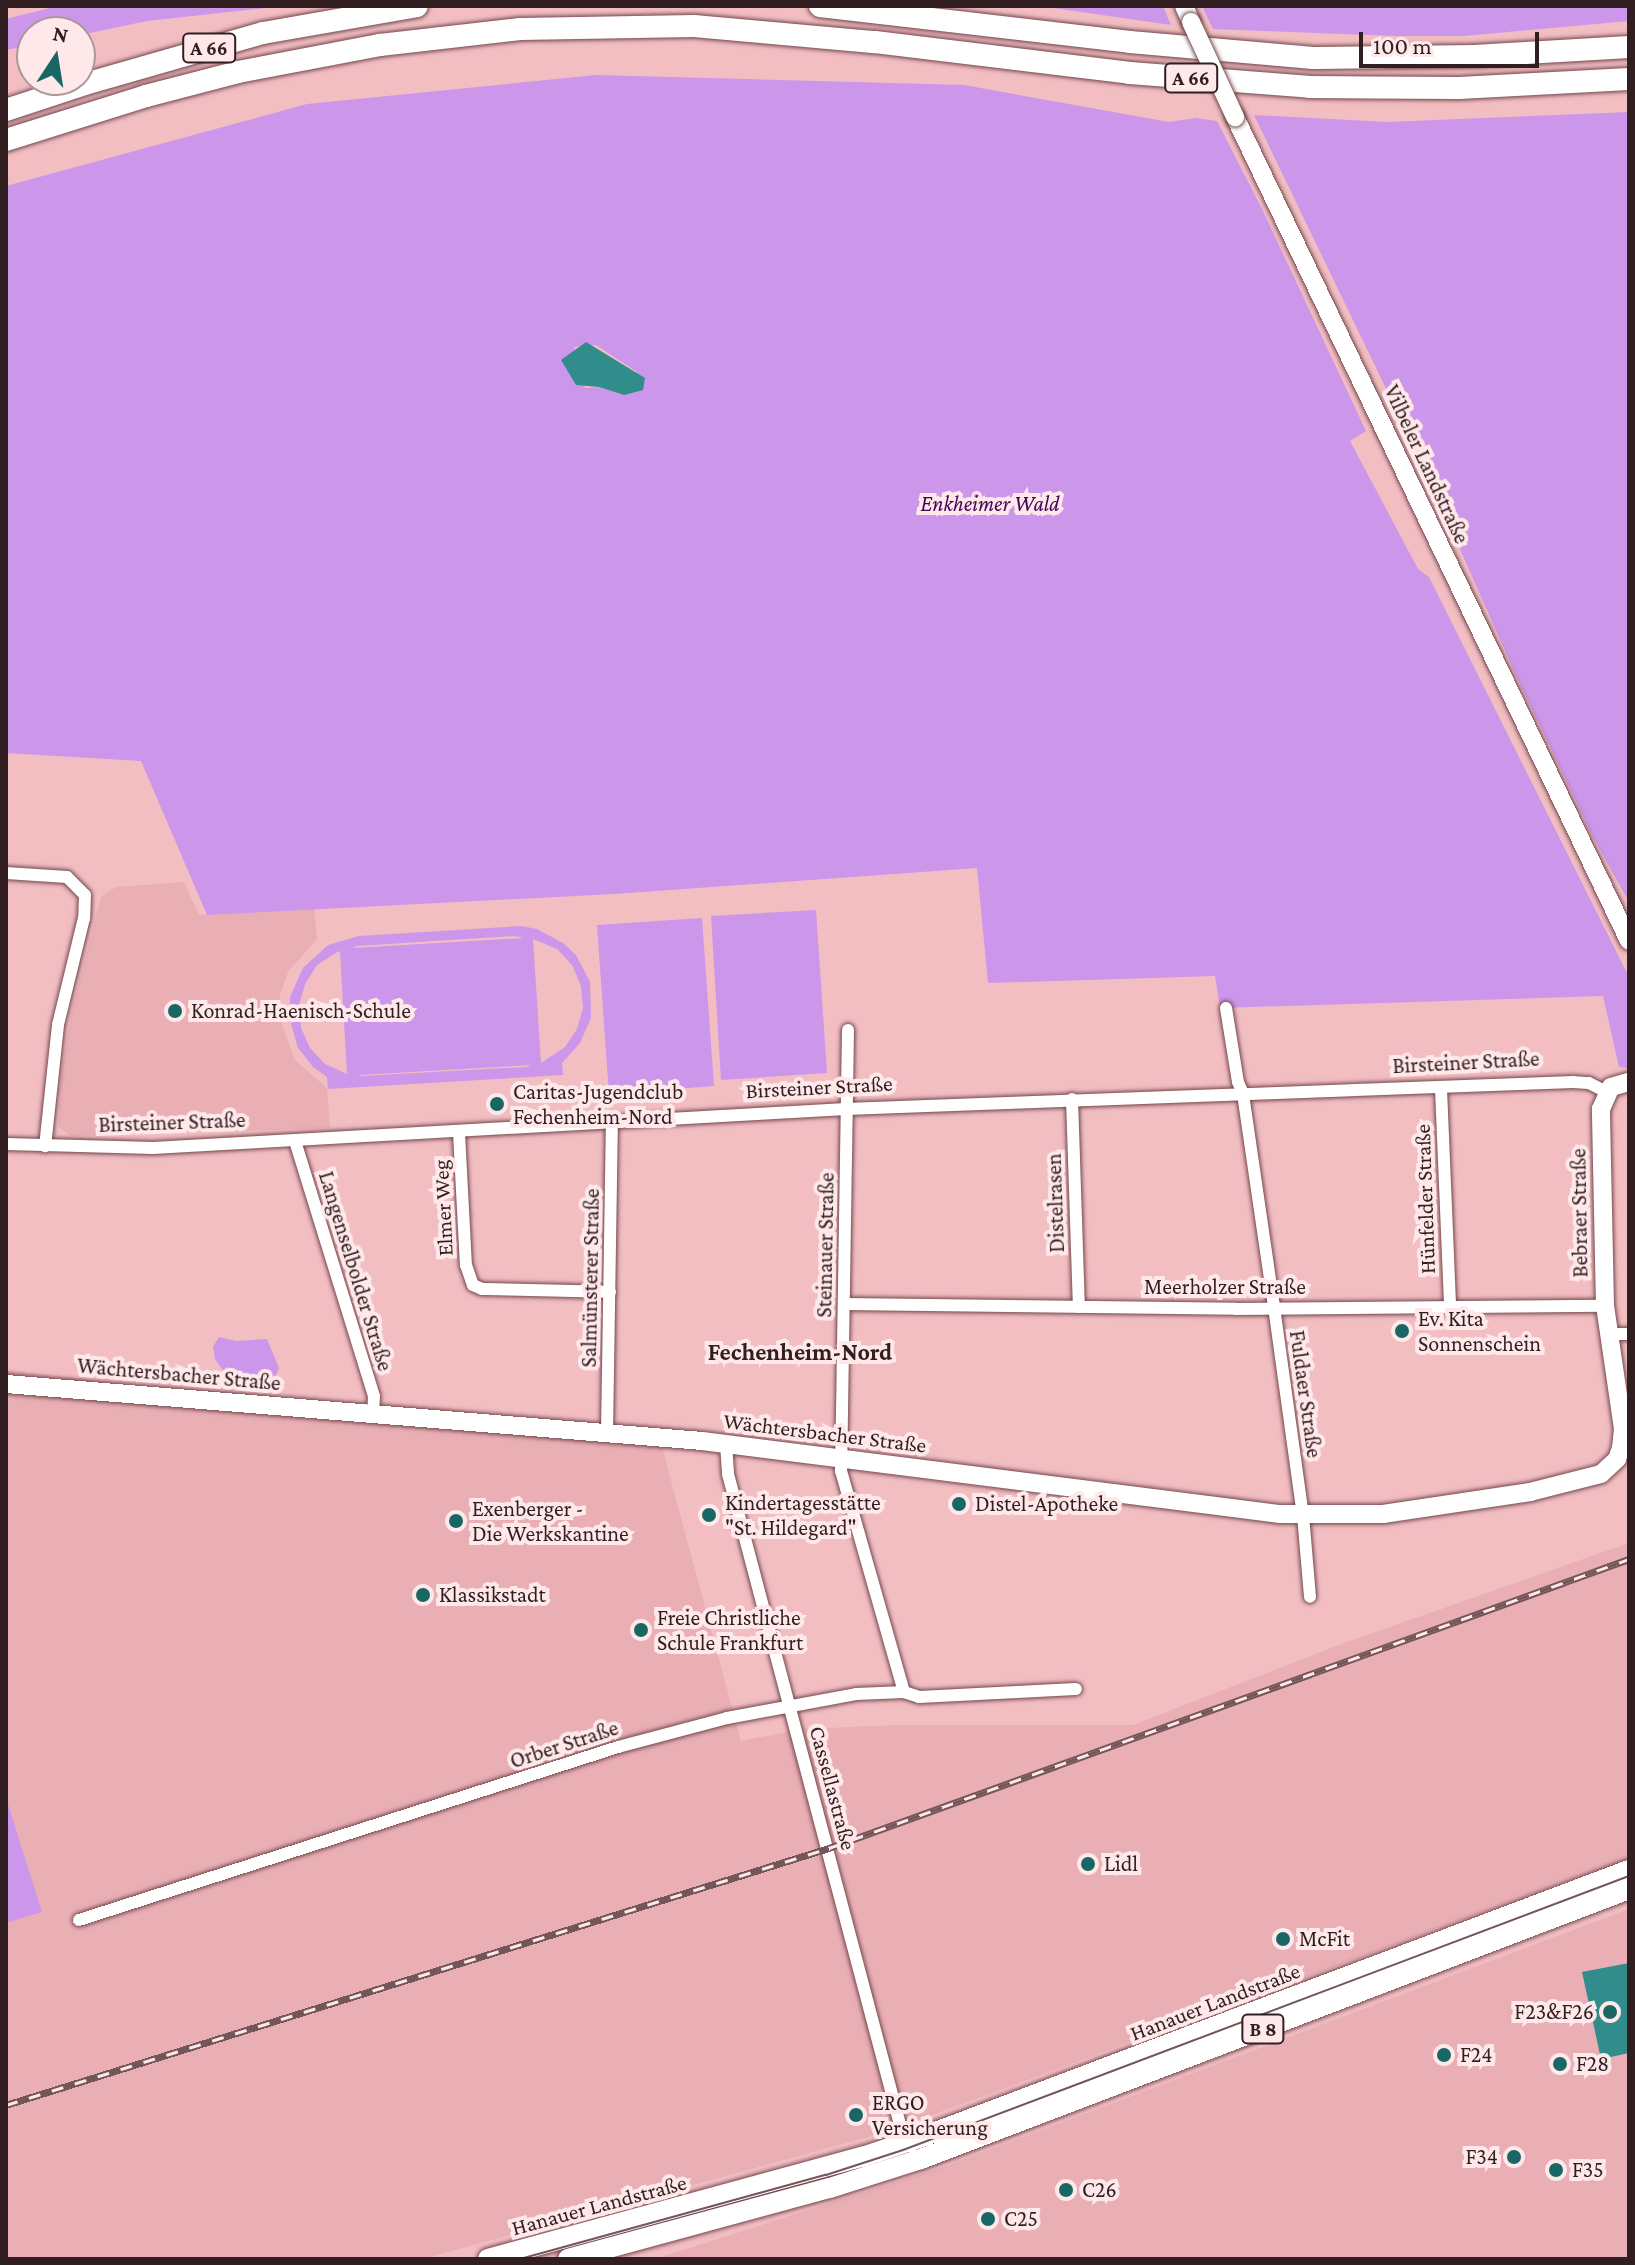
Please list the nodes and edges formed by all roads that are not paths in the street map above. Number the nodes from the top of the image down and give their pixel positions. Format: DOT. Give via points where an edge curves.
graph roads {
  1 [pos="417,6"];
  2 [pos="820,6"];
  3 [pos="1187,14"];
  4 [pos="1629,47"];
  5 [pos="1629,79"];
  6 [pos="6,110"];
  7 [pos="6,140"];
  8 [pos="6,873"];
  9 [pos="1629,941"];
  10 [pos="1226,1008"];
  11 [pos="848,1030"];
  12 [pos="1629,1082"];
  13 [pos="1441,1089"];
  14 [pos="1607,1092"];
  15 [pos="1243,1094"];
  16 [pos="1072,1099"];
  17 [pos="846,1109"];
  18 [pos="612,1123"];
  19 [pos="459,1133"];
  20 [pos="295,1141"];
  21 [pos="6,1144"];
  22 [pos="45,1146"];
  23 [pos="610,1292"];
  24 [pos="844,1304"];
  25 [pos="1605,1306"];
  26 [pos="1079,1307"];
  27 [pos="1274,1307"];
  28 [pos="1450,1307"];
  29 [pos="1608,1334"];
  30 [pos="1629,1334"];
  31 [pos="6,1384"];
  32 [pos="373,1413"];
  33 [pos="607,1434"];
  34 [pos="726,1444"];
  35 [pos="1621,1448"];
  36 [pos="841,1459"];
  37 [pos="1303,1515"];
  38 [pos="1310,1597"];
  39 [pos="1076,1689"];
  40 [pos="904,1692"];
  41 [pos="791,1704"];
  42 [pos="1629,1870"];
  43 [pos="1629,1889"];
  44 [pos="79,1920"];
  45 [pos="906,2142"];
  46 [pos="936,2153"];
  47 [pos="488,2259"];
  48 [pos="568,2259"];
  1 -- 6 [label="highway, A 66" via="263,33"];
  2 -- 4 [label="highway, A 66" via="1313,58"];
  3 -- 9 [label="street, Vilbeler Landstraße, bridge"];
  5 -- 7 [label="highway, A 66" via="1447,88 1310,87 694,26 520,29 380,45 238,72"];
  8 -- 22 [label="street" via="67,877 85,895 58,1025"];
  10 -- 15 [label="street, Fuldaer Straße"];
  11 -- 17 [label="street, Steinauer Straße"];
  12 -- 14 [label="street"];
  13 -- 14 [label="street, Birsteiner Straße" via="1581,1082"];
  13 -- 15 [label="street, Birsteiner Straße"];
  13 -- 28 [label="street, Hünfelder Straße"];
  14 -- 25 [label="street, Bebraer Straße" via="1601,1109"];
  15 -- 16 [label="street, Birsteiner Straße"];
  15 -- 27 [label="street, Fuldaer Straße"];
  16 -- 17 [label="street, Birsteiner Straße"];
  16 -- 26 [label="street, Distelrasen"];
  17 -- 18 [label="street, Birsteiner Straße"];
  17 -- 24 [label="street, Steinauer Straße"];
  18 -- 19 [label="street, Birsteiner Straße"];
  18 -- 23 [label="street, Salmünsterer Straße"];
  19 -- 20 [label="street, Birsteiner Straße"];
  19 -- 23 [label="street, Elmer Weg" via="466,1265 473,1285"];
  20 -- 22 [label="street, Birsteiner Straße" via="153,1148"];
  20 -- 32 [label="street, Langenselbolder Straße" via="374,1396"];
  21 -- 22 [label="street, Birsteiner Straße"];
  23 -- 33 [label="street, Salmünsterer Straße"];
  24 -- 26 [label="street, Meerholzer Straße"];
  24 -- 36 [label="street, Steinauer Straße"];
  25 -- 28 [label="street, Meerholzer Straße"];
  25 -- 29 [label="street, Bebraer Straße"];
  26 -- 27 [label="street, Meerholzer Straße"];
  27 -- 28 [label="street, Meerholzer Straße"];
  27 -- 37 [label="street, Fuldaer Straße"];
  29 -- 30 [label="street"];
  29 -- 35 [label="street, Bebraer Straße" via="1623,1429"];
  31 -- 32 [label="street, Wächtersbacher Straße"];
  32 -- 33 [label="street, Wächtersbacher Straße"];
  33 -- 34 [label="street, Wächtersbacher Straße"];
  34 -- 36 [label="street, Wächtersbacher Straße"];
  34 -- 41 [label="street, Cassellastraße" via="728,1474"];
  35 -- 37 [label="street, Wächtersbacher Straße" via="1601,1474 1530,1492 1408,1511"];
  36 -- 37 [label="street, Wächtersbacher Straße"];
  36 -- 40 [label="street, Steinauer Straße"];
  37 -- 38 [label="street, Fuldaer Straße"];
  39 -- 40 [label="street, Orber Straße" via="919,1697"];
  40 -- 41 [label="street, Orber Straße"];
  41 -- 44 [label="street, Orber Straße" via="618,1747"];
  41 -- 45 [label="street, Cassellastraße"];
  42 -- 45 [label="main road, Hanauer Landstraße / B 8"];
  43 -- 46 [label="main road, Hanauer Landstraße / B 8"];
  45 -- 46 [label="street"];
  45 -- 47 [label="main road, Hanauer Landstraße / B 8"];
  46 -- 48 [label="main road, Hanauer Landstraße / B 8" via="830,2188"];
}
